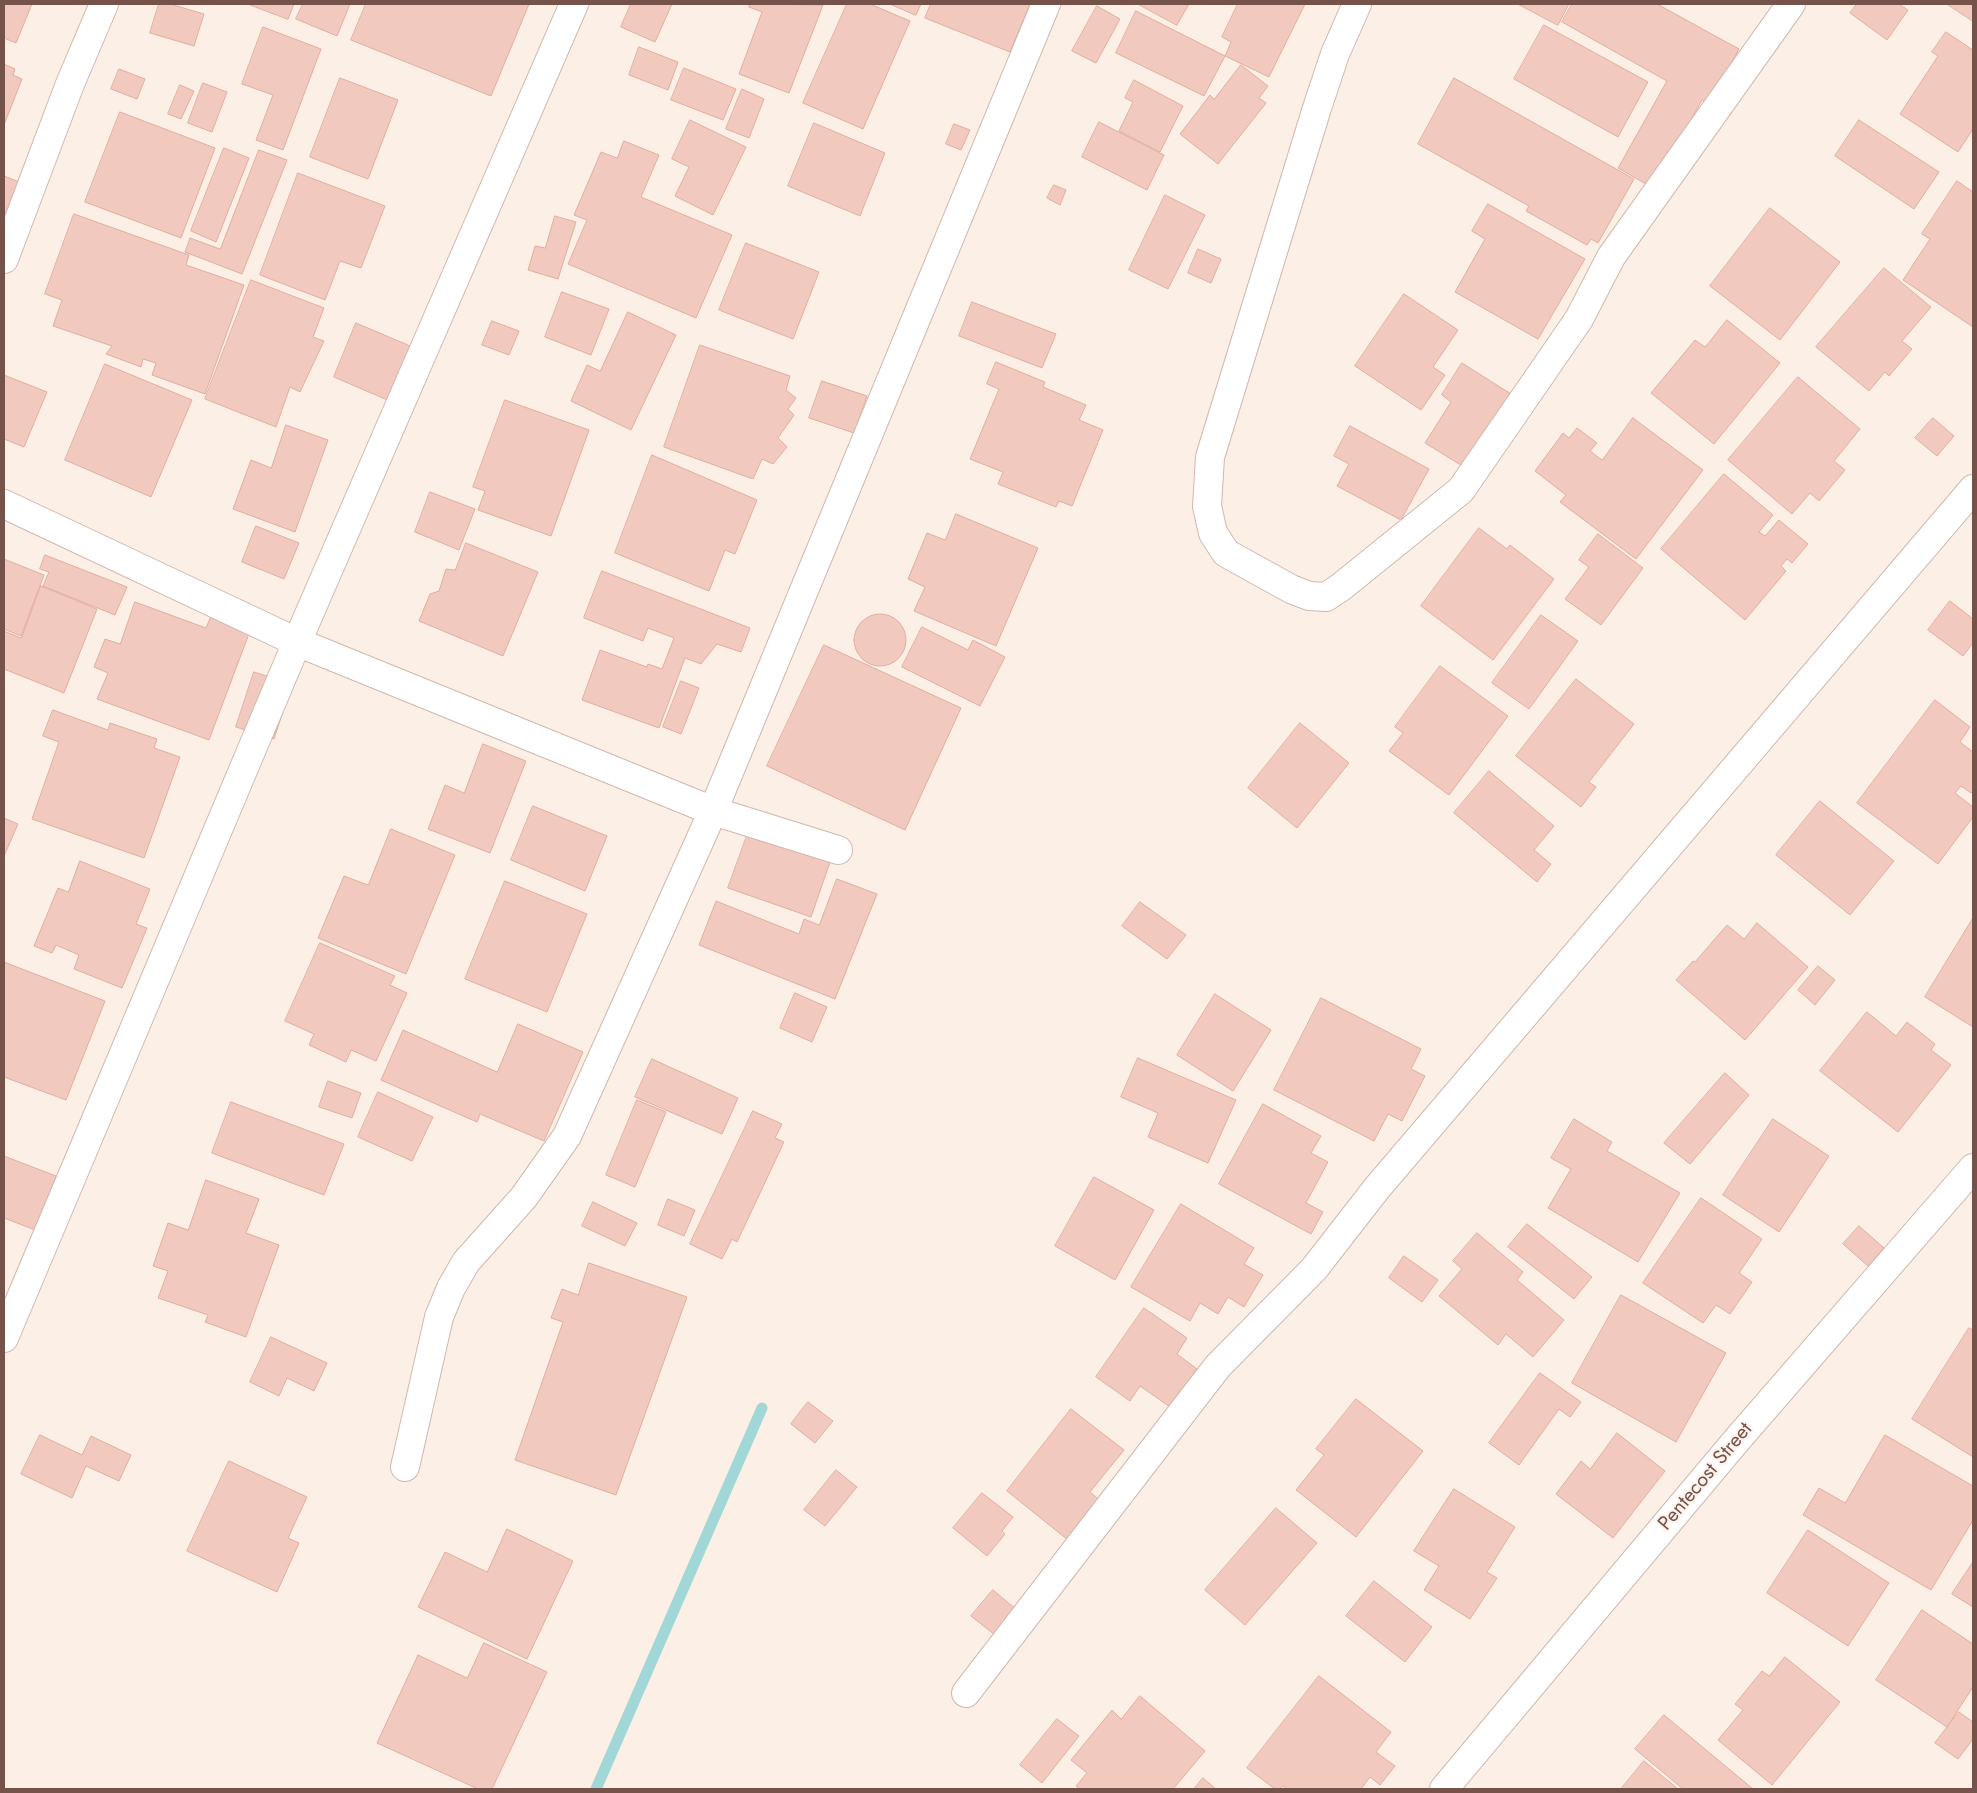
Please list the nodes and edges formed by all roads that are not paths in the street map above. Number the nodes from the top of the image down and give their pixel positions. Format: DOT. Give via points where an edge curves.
graph roads {
  1 [pos="104,4"];
  2 [pos="574,4"];
  3 [pos="1046,4"];
  4 [pos="1357,4"];
  5 [pos="1791,4"];
  6 [pos="4,259"];
  7 [pos="1973,489"];
  8 [pos="4,504"];
  9 [pos="297,642"];
  10 [pos="713,811"];
  11 [pos="838,850"];
  12 [pos="1973,1168"];
  13 [pos="4,1338"];
  14 [pos="405,1467"];
  15 [pos="966,1693"];
  16 [pos="1444,1789"];
  1 -- 6 [label="street"];
  2 -- 9 [label="street"];
  3 -- 10 [label="street"];
  4 -- 5 [label="street" via="1335,54 1317,108 1210,457 1207,506 1213,533 1226,554 1309,596 1326,597 1341,587 1461,490 1579,319 1611,258"];
  7 -- 15 [label="street" via="1383,1180 1314,1270 1218,1366"];
  8 -- 9 [label="street"];
  9 -- 10 [label="street"];
  9 -- 13 [label="street"];
  10 -- 11 [label="street"];
  10 -- 14 [label="street" via="567,1136 524,1197 466,1262 451,1288 439,1317"];
  12 -- 16 [label="street, Pentecost Street" via="1736,1441"];
}
